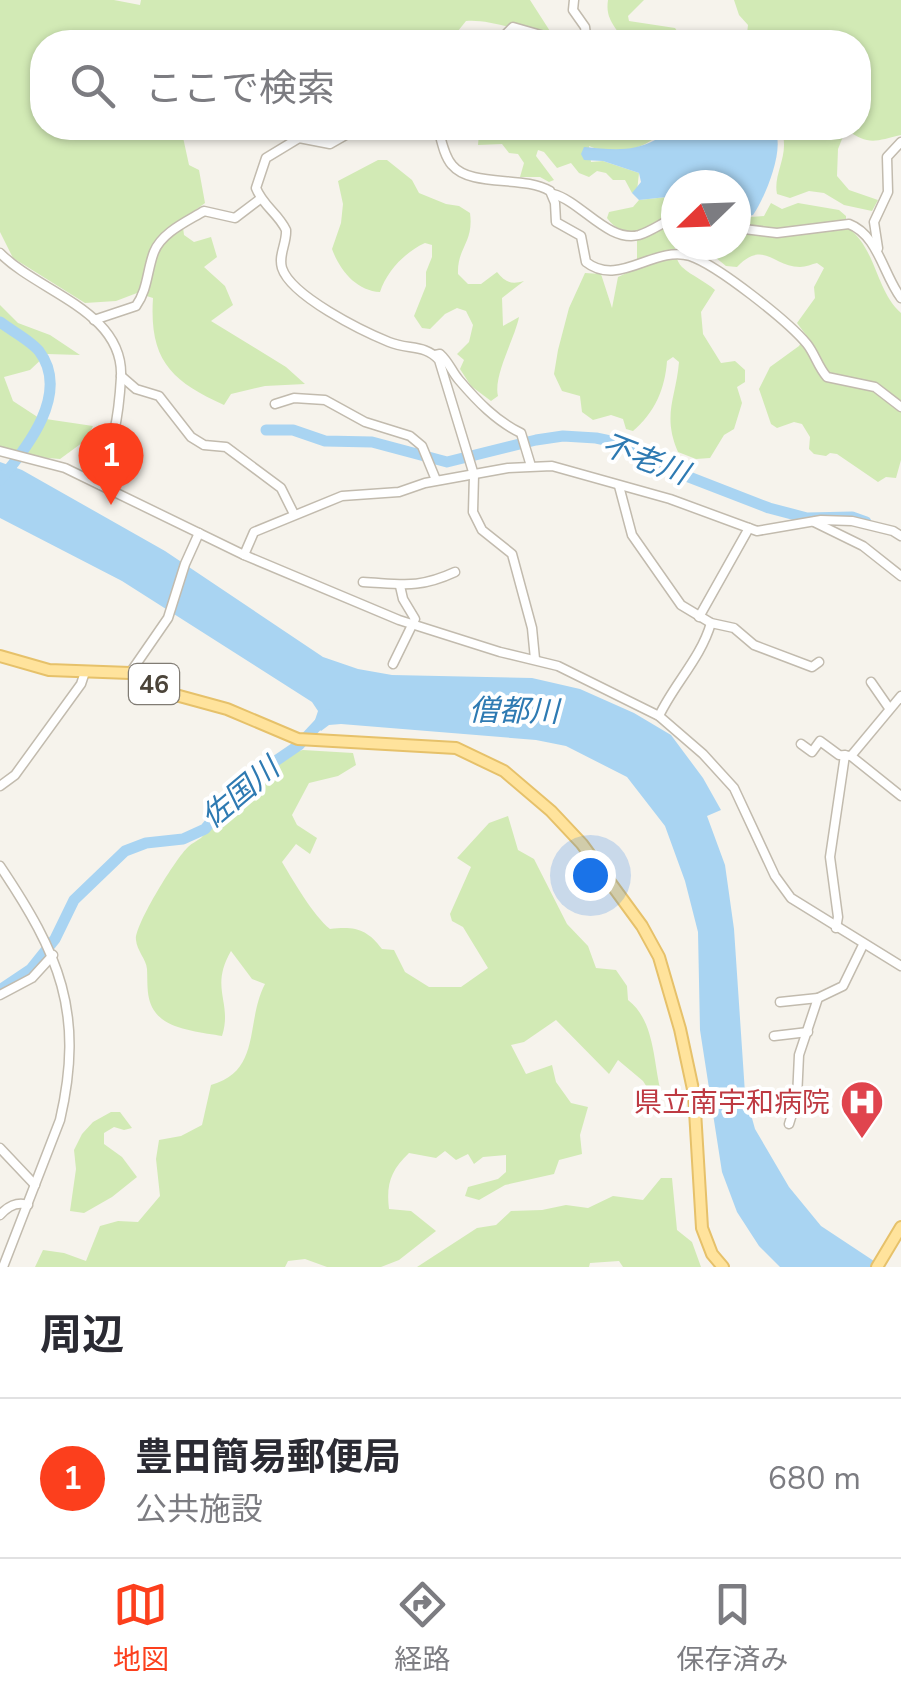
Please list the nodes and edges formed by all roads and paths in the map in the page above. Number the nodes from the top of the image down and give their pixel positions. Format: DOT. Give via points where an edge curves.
graph roads {
  1 [pos="574,0"];
  2 [pos="586,30"];
  3 [pos="296,140"];
  4 [pos="309,140"];
  5 [pos="337,140"];
  6 [pos="442,140"];
  7 [pos="901,142"];
  8 [pos="553,194"];
  9 [pos="260,199"];
  10 [pos="661,224"];
  11 [pos="751,231"];
  12 [pos="876,251"];
  13 [pos="0,254"];
  14 [pos="901,298"];
  15 [pos="94,320"];
  16 [pos="435,355"];
  17 [pos="121,376"];
  18 [pos="276,404"];
  19 [pos="901,407"];
  20 [pos="0,450"];
  21 [pos="530,466"];
  22 [pos="474,475"];
  23 [pos="436,480"];
  24 [pos="101,486"];
  25 [pos="620,486"];
  26 [pos="294,514"];
  27 [pos="814,522"];
  28 [pos="749,528"];
  29 [pos="199,533"];
  30 [pos="901,536"];
  31 [pos="244,554"];
  32 [pos="455,572"];
  33 [pos="901,576"];
  34 [pos="363,582"];
  35 [pos="400,586"];
  36 [pos="699,618"];
  37 [pos="712,623"];
  38 [pos="414,626"];
  39 [pos="0,656"];
  40 [pos="535,659"];
  41 [pos="818,662"];
  42 [pos="393,664"];
  43 [pos="85,672"];
  44 [pos="130,673"];
  45 [pos="872,682"];
  46 [pos="901,696"];
  47 [pos="889,708"];
  48 [pos="659,716"];
  49 [pos="801,744"];
  50 [pos="848,756"];
  51 [pos="0,786"];
  52 [pos="901,796"];
  53 [pos="0,866"];
  54 [pos="836,928"];
  55 [pos="863,945"];
  56 [pos="52,955"];
  57 [pos="901,966"];
  58 [pos="0,995"];
  59 [pos="818,998"];
  60 [pos="780,1002"];
  61 [pos="808,1032"];
  62 [pos="774,1036"];
  63 [pos="789,1124"];
  64 [pos="0,1148"];
  65 [pos="36,1186"];
  66 [pos="28,1205"];
  67 [pos="0,1215"];
  68 [pos="901,1227"];
  69 [pos="893,1247"];
  70 [pos="3,1267"];
  71 [pos="722,1267"];
  72 [pos="877,1267"];
  1 -- 2 [label="street"];
  3 -- 9 [label="street" via="266,158 257,178"];
  4 -- 5 [label="street"];
  6 -- 8 [label="street" via="457,170 529,182"];
  7 -- 12 [label="street" via="887,157 888,192 874,222"];
  8 -- 10 [label="street" via="620,234 638,235"];
  8 -- 19 [label="street" via="556,222 582,236 592,266 609,271 690,256 774,313 810,346 826,376 875,388"];
  9 -- 15 [label="street" via="234,218 204,210 183,224 155,249 136,306"];
  9 -- 16 [label="street" via="286,230 281,265 300,291 390,342"];
  11 -- 12 [label="street" via="849,224"];
  12 -- 14 [label="street"];
  13 -- 15 [label="street"];
  15 -- 17 [label="street" via="116,349"];
  16 -- 21 [label="street" via="447,360 498,422 520,433"];
  16 -- 22 [label="street"];
  17 -- 24 [label="street"];
  17 -- 26 [label="street" via="136,390 159,396 198,442 226,447 281,488"];
  18 -- 23 [label="street" via="325,400 410,436 422,446"];
  20 -- 24 [label="street"];
  21 -- 22 [label="street"];
  21 -- 25 [label="street"];
  22 -- 23 [label="street"];
  22 -- 40 [label="street" via="472,512 482,530 512,554"];
  23 -- 26 [label="street" via="399,492 342,496"];
  24 -- 29 [label="street"];
  25 -- 28 [label="street"];
  25 -- 36 [label="street" via="642,553"];
  26 -- 31 [label="street" via="254,532"];
  27 -- 28 [label="street"];
  27 -- 30 [label="street" via="852,521"];
  27 -- 33 [label="street"];
  28 -- 36 [label="street"];
  29 -- 31 [label="street"];
  29 -- 44 [label="street" via="169,614"];
  31 -- 38 [label="street"];
  32 -- 35 [label="street"];
  34 -- 35 [label="street"];
  35 -- 38 [label="street"];
  36 -- 37 [label="street"];
  37 -- 41 [label="street" via="812,667"];
  37 -- 48 [label="street"];
  38 -- 40 [label="street"];
  38 -- 42 [label="street"];
  39 -- 43 [label="main road, 46" via="38,669"];
  40 -- 48 [label="street"];
  43 -- 44 [label="main road, 46"];
  43 -- 51 [label="street" via="15,775"];
  44 -- 71 [label="main road, 46" via="284,735 472,753 551,811 582,844 659,958 694,1094 702,1228"];
  45 -- 47 [label="street"];
  46 -- 47 [label="street"];
  47 -- 50 [label="street"];
  48 -- 54 [label="street" via="734,788 783,889"];
  49 -- 50 [label="street" via="812,752 820,741"];
  50 -- 52 [label="street"];
  50 -- 54 [label="street" via="830,857"];
  53 -- 56 [label="street"];
  54 -- 55 [label="street"];
  55 -- 57 [label="street"];
  55 -- 59 [label="street" via="843,986"];
  56 -- 58 [label="street" via="32,978"];
  56 -- 65 [label="street" via="68,1016 68,1072 60,1120"];
  59 -- 60 [label="street"];
  59 -- 61 [label="street"];
  61 -- 62 [label="street"];
  61 -- 63 [label="street"];
  64 -- 65 [label="street"];
  65 -- 66 [label="street"];
  66 -- 67 [label="street"];
  66 -- 70 [label="street"];
  68 -- 69 [label="main road"];
  69 -- 72 [label="main road"];
}
